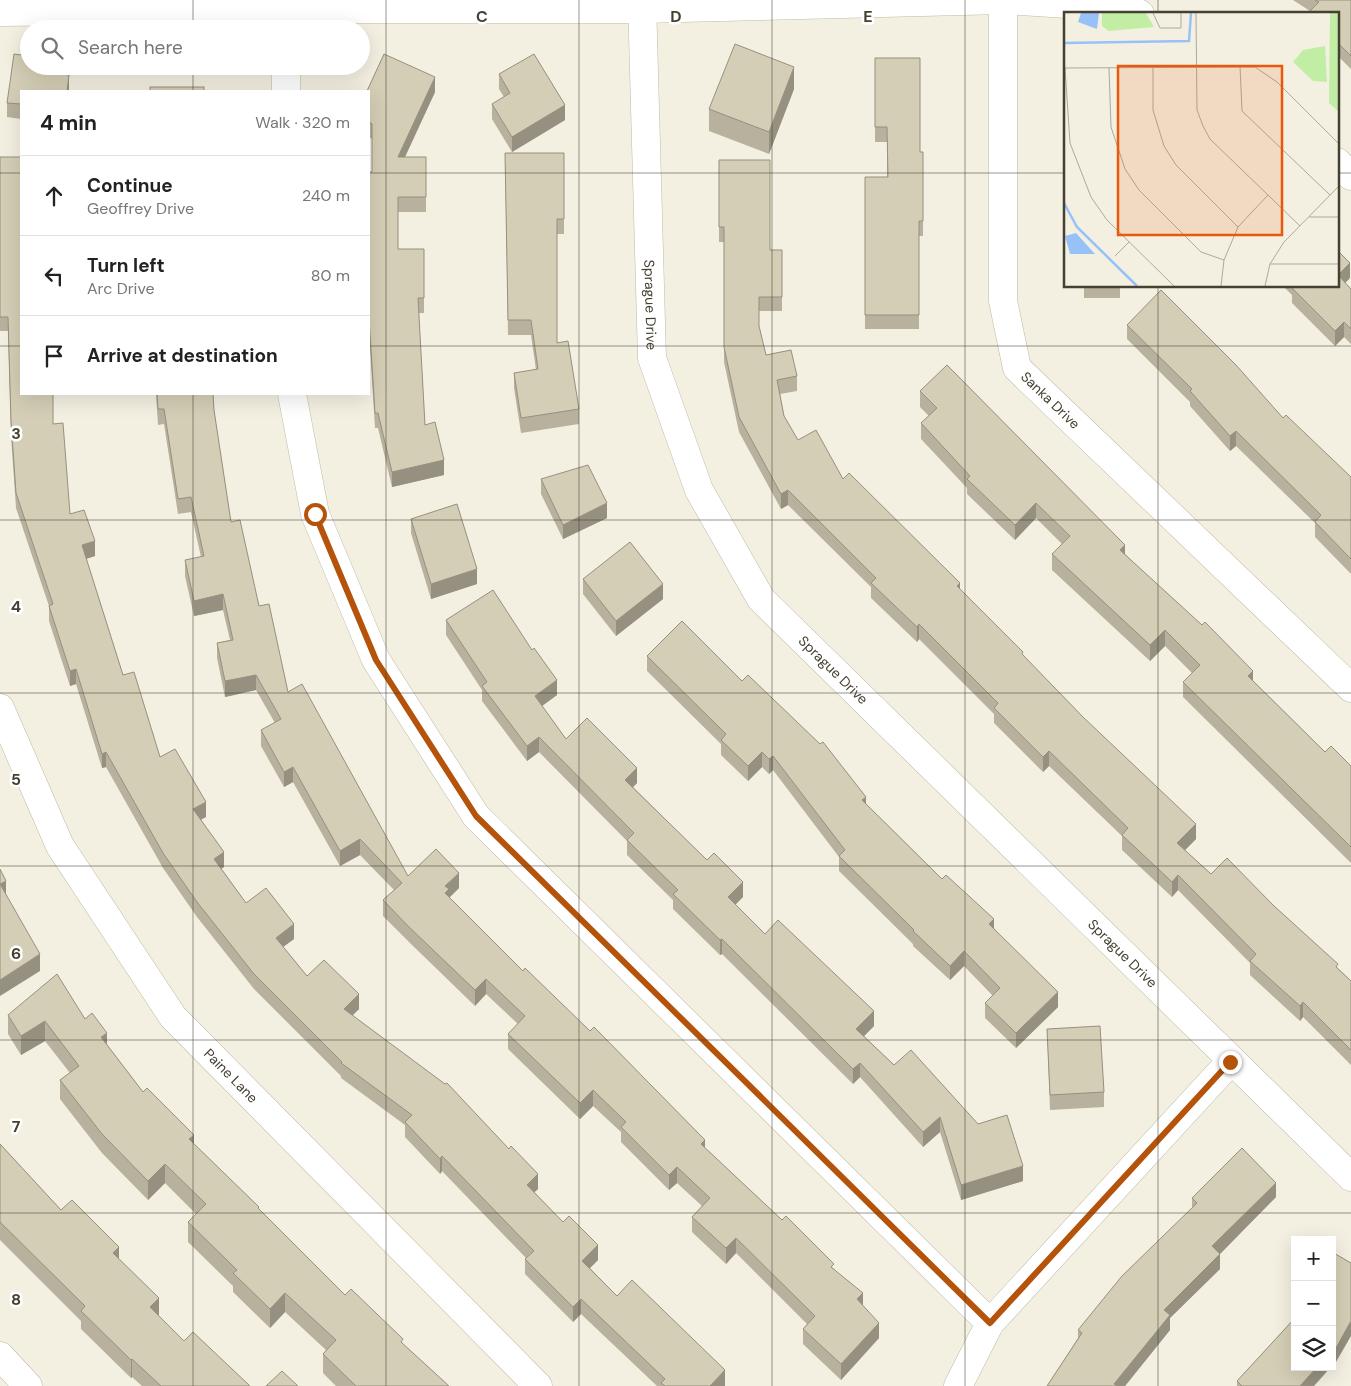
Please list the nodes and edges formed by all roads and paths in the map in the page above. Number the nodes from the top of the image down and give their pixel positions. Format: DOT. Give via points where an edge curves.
graph roads {
  1 [pos="1003,0"];
  2 [pos="642,4"];
  3 [pos="0,12"];
  4 [pos="1136,12"];
  5 [pos="286,19"];
  6 [pos="286,75"];
  7 [pos="286,90"];
  8 [pos="1338,163"];
  9 [pos="1351,176"];
  10 [pos="292,395"];
  11 [pos="1351,688"];
  12 [pos="0,708"];
  13 [pos="1230,1062"];
  14 [pos="1351,1177"];
  15 [pos="990,1323"];
  16 [pos="0,1356"];
  17 [pos="28,1386"];
  18 [pos="538,1386"];
  19 [pos="958,1386"];
  1 -- 2 [label="street"];
  1 -- 4 [label="street" via="1128,8"];
  1 -- 11 [label="street, Sanka Drive" via="1003,301 1017,368"];
  2 -- 5 [label="street"];
  2 -- 13 [label="street, Sprague Drive" via="652,358 699,490 761,599"];
  3 -- 5 [label="street"];
  6 -- 7 [label="street"];
  8 -- 9 [label="street"];
  10 -- 15 [label="street" via="315,514 376,660 476,816"];
  12 -- 18 [label="street, Paine Lane" via="60,846 173,1017"];
  13 -- 14 [label="street, Sprague Drive"];
  13 -- 15 [label="street"];
  15 -- 19 [label="street"];
  16 -- 17 [label="street"];
}
